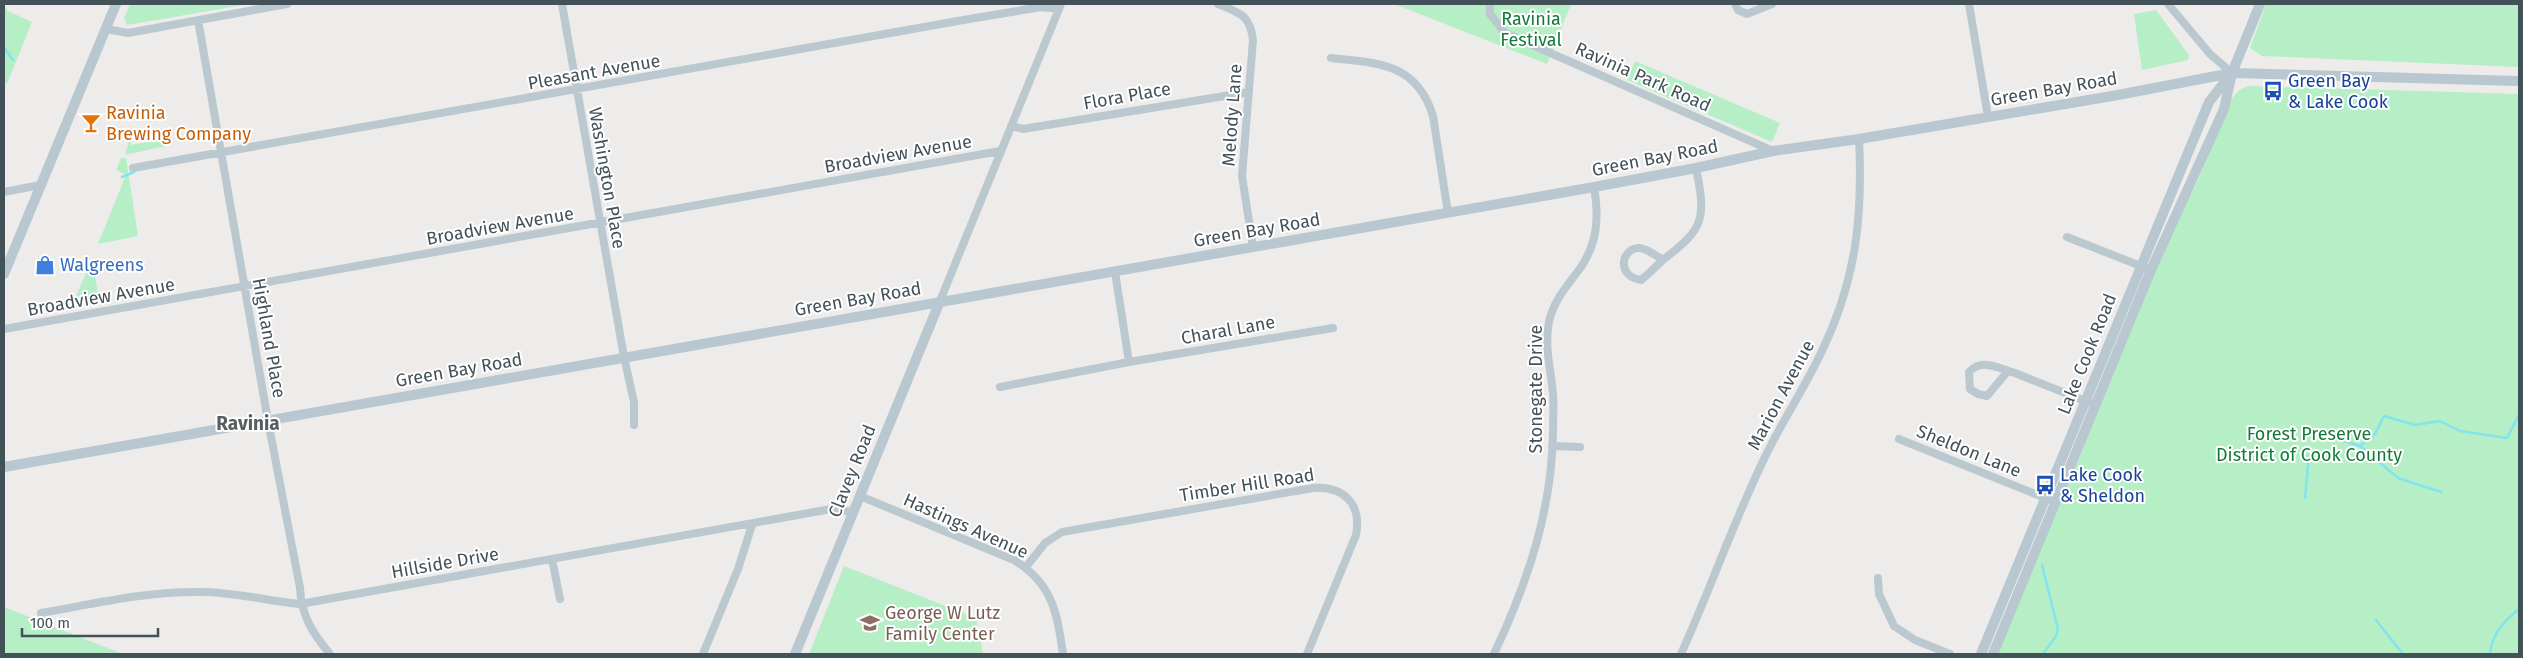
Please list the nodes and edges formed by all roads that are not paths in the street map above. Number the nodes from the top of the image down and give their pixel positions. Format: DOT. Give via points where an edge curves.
graph roads {
  1 [pos="116,4"];
  2 [pos="287,4"];
  3 [pos="562,4"];
  4 [pos="1218,4"];
  5 [pos="1490,4"];
  6 [pos="1735,4"];
  7 [pos="1772,4"];
  8 [pos="1968,4"];
  9 [pos="2168,4"];
  10 [pos="2260,4"];
  11 [pos="1060,6"];
  12 [pos="198,20"];
  13 [pos="106,28"];
  14 [pos="1331,58"];
  15 [pos="2232,73"];
  16 [pos="2519,81"];
  17 [pos="577,90"];
  18 [pos="1249,92"];
  19 [pos="1988,117"];
  20 [pos="1011,126"];
  21 [pos="1859,140"];
  22 [pos="1000,151"];
  23 [pos="1773,151"];
  24 [pos="222,153"];
  25 [pos="133,168"];
  26 [pos="1696,168"];
  27 [pos="40,186"];
  28 [pos="1594,187"];
  29 [pos="4,192"];
  30 [pos="1448,213"];
  31 [pos="600,224"];
  32 [pos="2067,237"];
  33 [pos="1253,247"];
  34 [pos="1663,260"];
  35 [pos="2141,266"];
  36 [pos="2151,270"];
  37 [pos="1115,272"];
  38 [pos="4,274"];
  39 [pos="245,286"];
  40 [pos="940,300"];
  41 [pos="1333,328"];
  42 [pos="4,329"];
  43 [pos="624,357"];
  44 [pos="1129,362"];
  45 [pos="2008,371"];
  46 [pos="1000,387"];
  47 [pos="2090,402"];
  48 [pos="268,421"];
  49 [pos="634,425"];
  50 [pos="1899,440"];
  51 [pos="1552,446"];
  52 [pos="1580,447"];
  53 [pos="4,467"];
  54 [pos="860,496"];
  55 [pos="2050,500"];
  56 [pos="853,512"];
  57 [pos="752,524"];
  58 [pos="552,559"];
  59 [pos="1026,567"];
  60 [pos="1878,578"];
  61 [pos="560,599"];
  62 [pos="300,604"];
  63 [pos="40,612"];
  64 [pos="330,654"];
  65 [pos="703,654"];
  66 [pos="795,654"];
  67 [pos="1063,654"];
  68 [pos="1307,654"];
  69 [pos="1494,654"];
  70 [pos="1681,654"];
  71 [pos="1950,654"];
  72 [pos="1981,654"];
  73 [pos="1993,654"];
  1 -- 13 [label="main road"];
  2 -- 12 [label="street"];
  3 -- 17 [label="street, Washington Place"];
  4 -- 18 [label="street, Melody Lane" via="1245,17 1252,26"];
  5 -- 23 [label="street, Ravinia Park Road" via="1490,14 1505,33"];
  6 -- 7 [label="street" via="1738,10 1747,14"];
  8 -- 19 [label="street"];
  9 -- 15 [label="street" via="2210,54"];
  10 -- 15 [label="main road, Lake Cook Road"];
  11 -- 17 [label="street, Pleasant Avenue" via="1014,11"];
  11 -- 20 [label="street"];
  12 -- 13 [label="street" via="128,32"];
  12 -- 24 [label="street, Highland Place"];
  13 -- 27 [label="main road"];
  14 -- 30 [label="street" via="1390,66 1420,88 1433,116"];
  15 -- 16 [label="main road, Green Bay Road"];
  15 -- 19 [label="main road, Green Bay Road"];
  15 -- 35 [label="main road, Lake Cook Road" via="2209,102"];
  15 -- 36 [label="main road, Lake Cook Road" via="2224,109"];
  17 -- 24 [label="street, Pleasant Avenue"];
  17 -- 31 [label="street, Washington Place"];
  18 -- 20 [label="street, Flora Place" via="1024,129"];
  18 -- 33 [label="street, Melody Lane" via="1242,176"];
  19 -- 21 [label="main road, Green Bay Road"];
  20 -- 22 [label="street"];
  21 -- 23 [label="main road, Green Bay Road"];
  21 -- 70 [label="street, Marion Avenue" via="1859,227 1841,307 1821,354 1763,459"];
  22 -- 31 [label="street, Broadview Avenue"];
  22 -- 40 [label="street"];
  23 -- 26 [label="main road, Green Bay Road"];
  24 -- 25 [label="street, Pleasant Avenue"];
  24 -- 39 [label="street, Highland Place"];
  26 -- 28 [label="main road, Green Bay Road"];
  26 -- 34 [label="street" via="1702,204 1699,223 1686,243"];
  27 -- 29 [label="street"];
  27 -- 38 [label="main road"];
  28 -- 30 [label="main road, Green Bay Road"];
  28 -- 51 [label="street, Stonegate Drive" via="1598,220 1595,236 1581,267 1556,300 1548,325 1553,395"];
  30 -- 33 [label="main road, Green Bay Road"];
  31 -- 39 [label="street, Broadview Avenue"];
  31 -- 43 [label="street, Washington Place"];
  32 -- 35 [label="street"];
  33 -- 37 [label="main road, Green Bay Road"];
  34 -- 34 [label="street" via="1636,247 1628,252 1623,262 1630,277 1641,280"];
  35 -- 36 [label="street"];
  35 -- 47 [label="main road, Lake Cook Road"];
  36 -- 47 [label="main road, Lake Cook Road"];
  37 -- 40 [label="main road, Green Bay Road"];
  37 -- 44 [label="street"];
  39 -- 42 [label="street, Broadview Avenue"];
  39 -- 48 [label="street, Highland Place"];
  40 -- 43 [label="main road, Green Bay Road"];
  40 -- 54 [label="main road, Clavey Road"];
  41 -- 44 [label="street, Charal Lane"];
  43 -- 48 [label="main road, Green Bay Road"];
  43 -- 49 [label="street, Washington Place" via="634,402"];
  44 -- 46 [label="street, Charal Lane"];
  45 -- 45 [label="street" via="1987,365 1974,367 1968,372 1970,389 1987,396"];
  45 -- 47 [label="street"];
  47 -- 55 [label="main road, Lake Cook Road"];
  48 -- 53 [label="main road, Green Bay Road"];
  48 -- 62 [label="street, Highland Place" via="300,588"];
  50 -- 55 [label="street, Sheldon Lane"];
  51 -- 52 [label="street"];
  51 -- 69 [label="street, Stonegate Drive" via="1550,483 1539,536 1526,580"];
  54 -- 56 [label="main road, Clavey Road"];
  54 -- 59 [label="street, Hastings Avenue"];
  55 -- 72 [label="main road, Lake Cook Road"];
  55 -- 73 [label="main road, Lake Cook Road"];
  56 -- 57 [label="street, Hillside Drive" via="831,509"];
  56 -- 66 [label="main road, Clavey Road"];
  57 -- 58 [label="street, Hillside Drive"];
  57 -- 65 [label="street" via="738,569"];
  58 -- 61 [label="street"];
  58 -- 62 [label="street, Hillside Drive"];
  59 -- 67 [label="street, Hastings Avenue" via="1051,598"];
  59 -- 68 [label="street, Timber Hill Road" via="1045,543 1062,532 1313,488 1335,489 1353,506 1358,524"];
  60 -- 71 [label="street" via="1879,594 1894,626 1915,640"];
  62 -- 63 [label="street, Hillside Drive" via="249,596 175,592"];
  62 -- 64 [label="street, Highland Place" via="310,628"];
}
